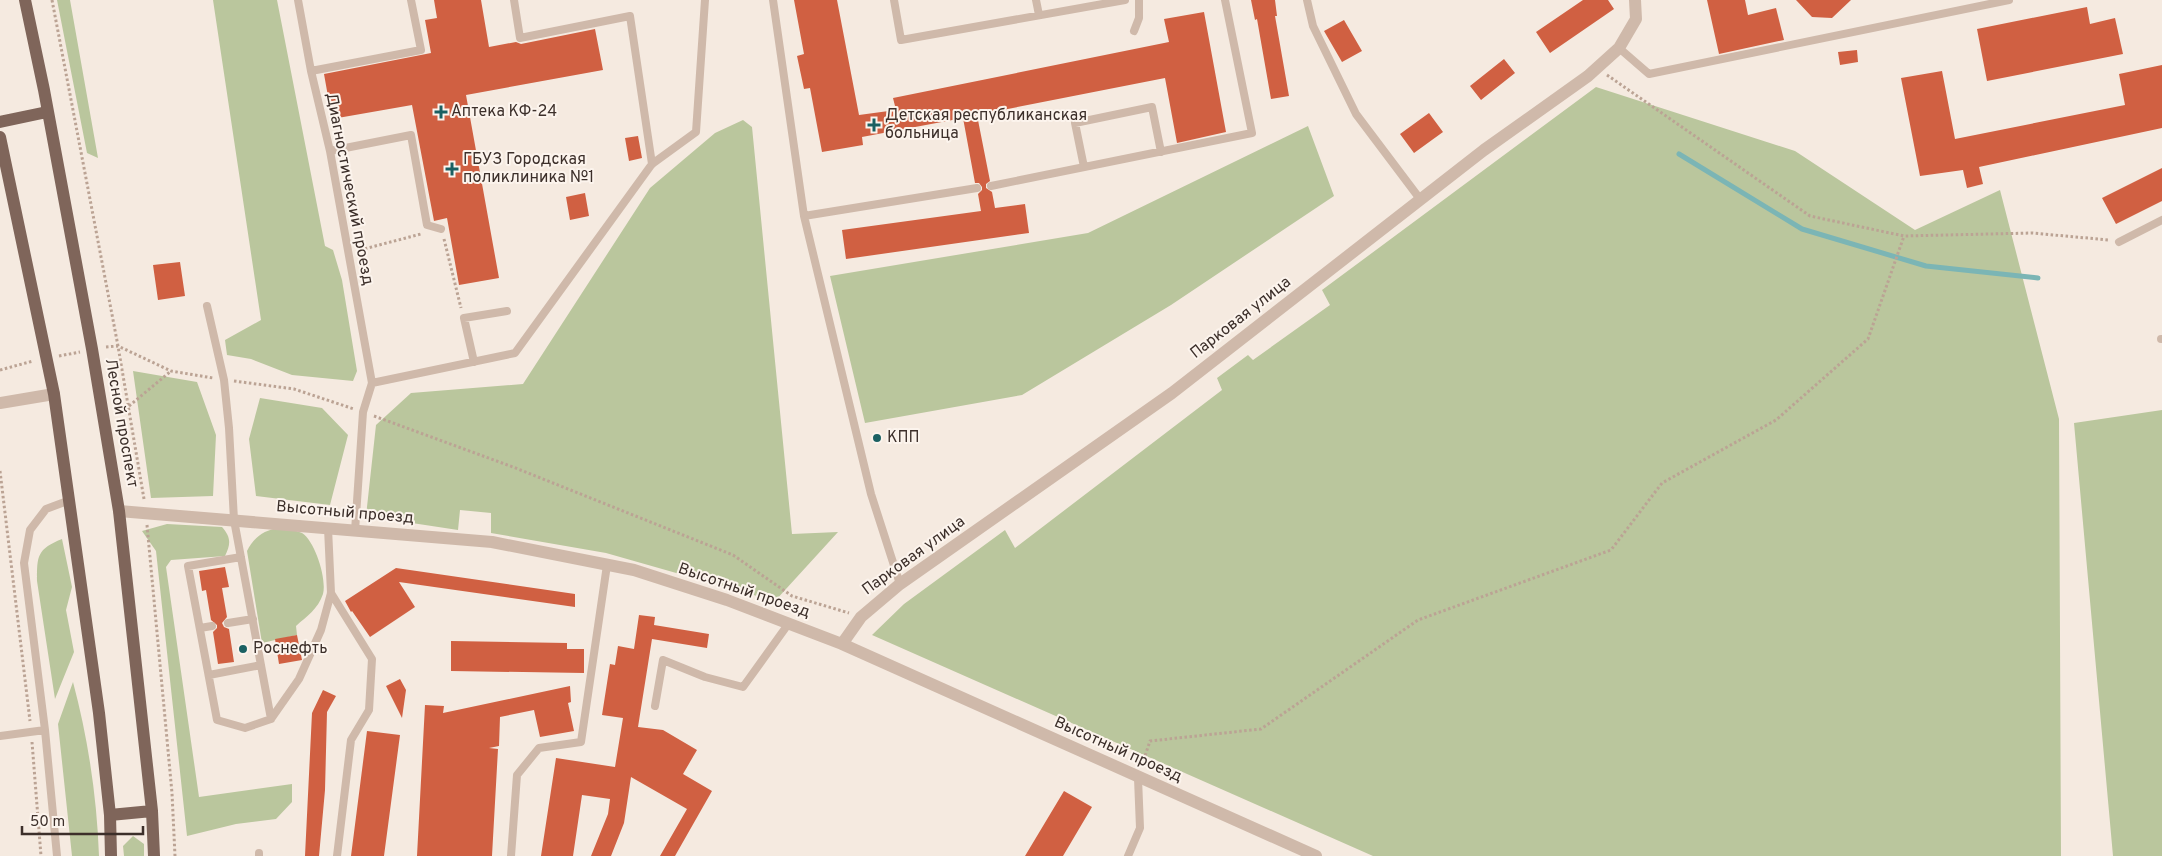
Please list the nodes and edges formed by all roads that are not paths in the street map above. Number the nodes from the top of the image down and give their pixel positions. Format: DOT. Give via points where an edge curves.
graph roads {
  1 [pos="25,0"];
  2 [pos="298,0"];
  3 [pos="412,0"];
  4 [pos="514,0"];
  5 [pos="705,0"];
  6 [pos="773,0"];
  7 [pos="894,0"];
  8 [pos="1036,0"];
  9 [pos="1075,0"];
  10 [pos="1125,0"];
  11 [pos="1139,0"];
  12 [pos="1225,0"];
  13 [pos="1307,0"];
  14 [pos="1635,0"];
  15 [pos="2009,0"];
  16 [pos="1077,9"];
  17 [pos="1039,15"];
  18 [pos="1134,31"];
  19 [pos="1619,48"];
  20 [pos="311,71"];
  21 [pos="47,112"];
  22 [pos="0,122"];
  23 [pos="0,137"];
  24 [pos="330,151"];
  25 [pos="1161,152"];
  26 [pos="652,164"];
  27 [pos="1084,167"];
  28 [pos="990,186"];
  29 [pos="976,188"];
  30 [pos="1420,199"];
  31 [pos="804,216"];
  32 [pos="2162,220"];
  33 [pos="442,229"];
  34 [pos="2119,242"];
  35 [pos="207,306"];
  36 [pos="507,311"];
  37 [pos="474,362"];
  38 [pos="372,383"];
  39 [pos="54,394"];
  40 [pos="0,403"];
  41 [pos="70,500"];
  42 [pos="119,511"];
  43 [pos="234,520"];
  44 [pos="328,528"];
  45 [pos="355,531"];
  46 [pos="241,557"];
  47 [pos="607,565"];
  48 [pos="900,584"];
  49 [pos="331,593"];
  50 [pos="252,619"];
  51 [pos="228,623"];
  52 [pos="789,623"];
  53 [pos="212,626"];
  54 [pos="200,628"];
  55 [pos="842,644"];
  56 [pos="261,665"];
  57 [pos="209,675"];
  58 [pos="655,706"];
  59 [pos="271,719"];
  60 [pos="45,730"];
  61 [pos="0,736"];
  62 [pos="1138,778"];
  63 [pos="152,811"];
  64 [pos="110,815"];
  65 [pos="57,856"];
  66 [pos="111,856"];
  67 [pos="154,856"];
  68 [pos="337,856"];
  69 [pos="511,856"];
  70 [pos="1128,856"];
  71 [pos="1316,856"];
  1 -- 21 [label="main road, Лесной проспект"];
  2 -- 20 [label="lane, Диагностический проезд"];
  3 -- 20 [label="lane" via="421,50"];
  4 -- 26 [label="lane" via="520,38 630,16"];
  5 -- 26 [label="lane" via="696,132"];
  6 -- 31 [label="lane"];
  7 -- 17 [label="lane" via="901,40"];
  8 -- 17 [label="lane"];
  9 -- 16 [label="lane"];
  10 -- 16 [label="lane"];
  11 -- 18 [label="lane" via="1139,18"];
  12 -- 25 [label="lane" via="1252,133"];
  13 -- 30 [label="lane" via="1312,26 1356,114"];
  14 -- 19 [label="street, Парковая улица" via="1636,18"];
  15 -- 19 [label="lane" via="1649,74"];
  16 -- 17 [label="lane"];
  19 -- 30 [label="street, Парковая улица" via="1598,68"];
  20 -- 24 [label="lane, Диагностический проезд"];
  21 -- 22 [label="main road"];
  21 -- 42 [label="main road, Лесной проспект"];
  23 -- 39 [label="main road"];
  24 -- 33 [label="lane" via="410,135 427,225"];
  24 -- 38 [label="lane, Диагностический проезд"];
  25 -- 27 [label="lane"];
  25 -- 27 [label="lane" via="1152,108 1076,122"];
  26 -- 37 [label="lane" via="516,353"];
  27 -- 28 [label="lane"];
  29 -- 31 [label="lane"];
  30 -- 48 [label="street, Парковая улица" via="1172,393"];
  31 -- 48 [label="lane" via="871,494"];
  32 -- 34 [label="lane"];
  35 -- 43 [label="lane" via="224,380 230,428"];
  36 -- 37 [label="lane" via="464,318"];
  37 -- 38 [label="lane"];
  38 -- 45 [label="lane" via="363,412"];
  39 -- 40 [label="street"];
  39 -- 41 [label="main road"];
  41 -- 60 [label="lane" via="46,510 30,530 24,563"];
  41 -- 64 [label="main road"];
  42 -- 43 [label="street, Высотный проезд"];
  42 -- 63 [label="main road, Лесной проспект"];
  43 -- 44 [label="street, Высотный проезд"];
  43 -- 46 [label="lane"];
  44 -- 45 [label="street, Высотный проезд"];
  44 -- 49 [label="lane"];
  45 -- 47 [label="street, Высотный проезд" via="492,542"];
  46 -- 50 [label="lane"];
  46 -- 54 [label="lane" via="188,566"];
  47 -- 52 [label="street, Высотный проезд" via="634,570"];
  47 -- 69 [label="lane" via="581,742 539,748 517,775"];
  48 -- 55 [label="street, Парковая улица" via="861,617"];
  49 -- 59 [label="lane" via="322,630 299,679"];
  49 -- 68 [label="lane" via="372,659 369,710 351,740"];
  50 -- 51 [label="lane"];
  50 -- 56 [label="lane"];
  52 -- 55 [label="street, Высотный проезд"];
  52 -- 58 [label="lane" via="743,687 705,677 663,660"];
  53 -- 54 [label="lane"];
  54 -- 57 [label="lane"];
  55 -- 62 [label="street, Высотный проезд"];
  56 -- 57 [label="lane"];
  56 -- 59 [label="lane"];
  57 -- 59 [label="lane" via="217,720 245,728"];
  60 -- 61 [label="lane"];
  60 -- 65 [label="lane"];
  62 -- 70 [label="lane" via="1140,828"];
  62 -- 71 [label="street, Высотный проезд"];
  63 -- 64 [label="main road"];
  63 -- 67 [label="main road, Лесной проспект"];
  64 -- 66 [label="main road"];
}
